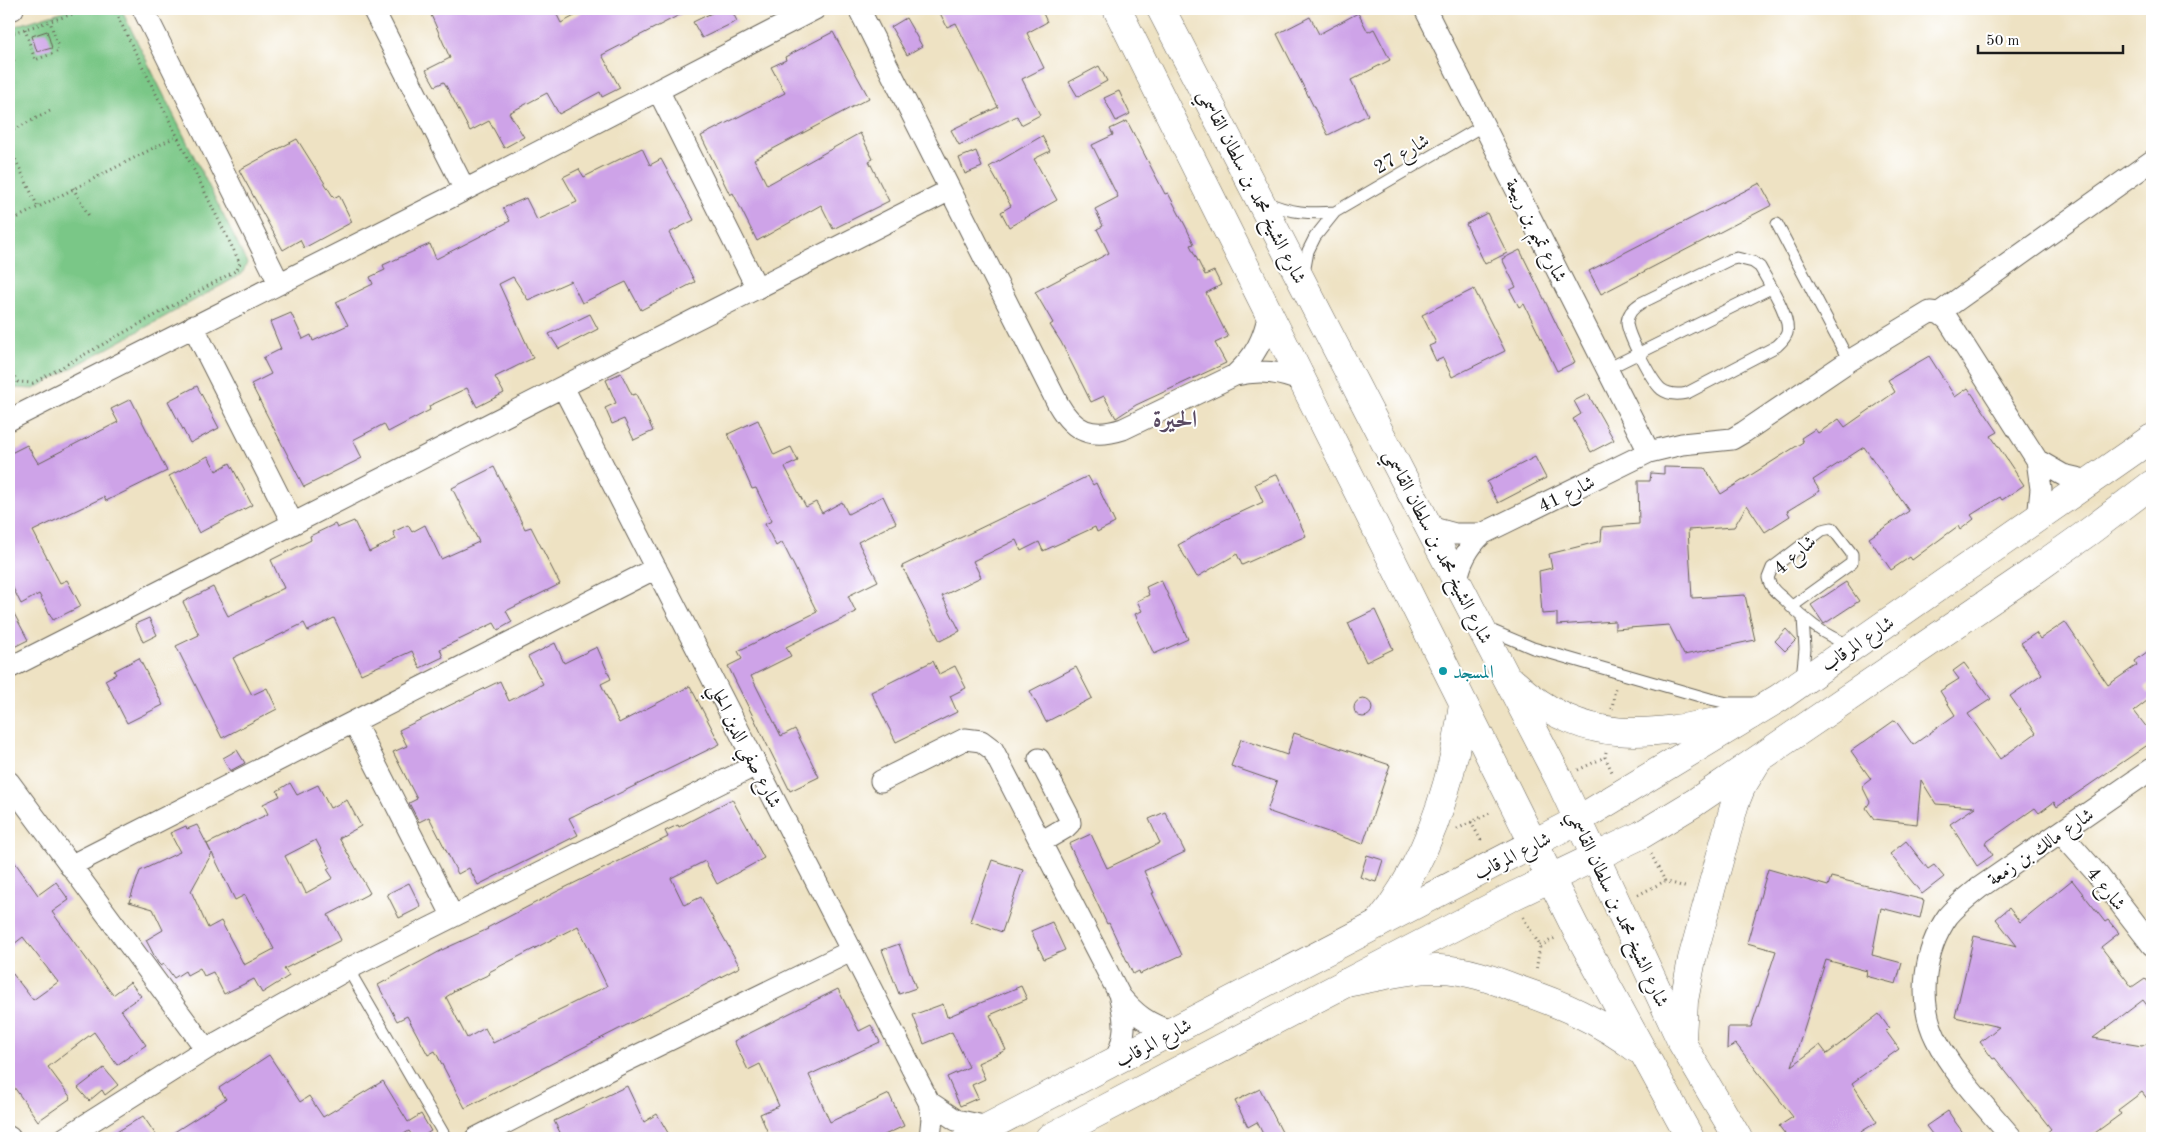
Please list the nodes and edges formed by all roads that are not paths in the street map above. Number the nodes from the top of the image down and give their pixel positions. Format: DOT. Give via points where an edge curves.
graph roads {
  1 [pos="13,9"];
  2 [pos="143,9"];
  3 [pos="373,9"];
  4 [pos="815,9"];
  5 [pos="859,9"];
  6 [pos="1117,9"];
  7 [pos="1161,9"];
  8 [pos="1426,9"];
  9 [pos="9,10"];
  10 [pos="658,90"];
  11 [pos="1484,125"];
  12 [pos="2152,161"];
  13 [pos="465,190"];
  14 [pos="950,190"];
  15 [pos="1260,199"];
  16 [pos="1336,212"];
  17 [pos="1777,224"];
  18 [pos="1303,282"];
  19 [pos="279,283"];
  20 [pos="758,288"];
  21 [pos="1771,288"];
  22 [pos="1269,313"];
  23 [pos="1939,313"];
  24 [pos="193,326"];
  25 [pos="1639,353"];
  26 [pos="1849,361"];
  27 [pos="1607,369"];
  28 [pos="1235,375"];
  29 [pos="1304,382"];
  30 [pos="563,387"];
  31 [pos="10,418"];
  32 [pos="2152,438"];
  33 [pos="1649,452"];
  34 [pos="2037,460"];
  35 [pos="2093,482"];
  36 [pos="2152,484"];
  37 [pos="2038,519"];
  38 [pos="292,524"];
  39 [pos="1429,527"];
  40 [pos="1482,534"];
  41 [pos="656,568"];
  42 [pos="1457,581"];
  43 [pos="1792,607"];
  44 [pos="1803,618"];
  45 [pos="1477,623"];
  46 [pos="1854,646"];
  47 [pos="9,668"];
  48 [pos="1506,675"];
  49 [pos="1802,681"];
  50 [pos="1779,698"];
  51 [pos="1463,703"];
  52 [pos="1751,715"];
  53 [pos="354,722"];
  54 [pos="1039,759"];
  55 [pos="1757,762"];
  56 [pos="756,765"];
  57 [pos="2152,770"];
  58 [pos="881,781"];
  59 [pos="9,782"];
  60 [pos="1578,820"];
  61 [pos="2060,832"];
  62 [pos="1041,842"];
  63 [pos="1534,844"];
  64 [pos="1596,856"];
  65 [pos="70,866"];
  66 [pos="1551,878"];
  67 [pos="452,916"];
  68 [pos="1378,924"];
  69 [pos="2152,945"];
  70 [pos="851,950"];
  71 [pos="348,969"];
  72 [pos="1345,984"];
  73 [pos="1118,994"];
  74 [pos="1173,1031"];
  75 [pos="1682,1043"];
  76 [pos="206,1049"];
  77 [pos="1643,1054"];
  78 [pos="1114,1062"];
  79 [pos="929,1102"];
  80 [pos="978,1133"];
  81 [pos="65,1138"];
  82 [pos="446,1138"];
  83 [pos="476,1138"];
  84 [pos="930,1138"];
  85 [pos="1049,1138"];
  86 [pos="1690,1138"];
  87 [pos="1738,1138"];
  88 [pos="2012,1138"];
  1 -- 9 [label="street"];
  2 -- 19 [label="street"];
  3 -- 13 [label="street"];
  4 -- 10 [label="street"];
  5 -- 14 [label="street"];
  6 -- 22 [label="main road"];
  7 -- 15 [label="main road, شارع الشيخ محمد بن سلطان القاسمي"];
  8 -- 11 [label="street, شارع تميم بن ربيعة"];
  10 -- 13 [label="street"];
  10 -- 20 [label="street"];
  11 -- 16 [label="lane, شارع 27"];
  11 -- 27 [label="street, شارع تميم بن ربيعة"];
  12 -- 23 [label="street, شارع 41"];
  13 -- 19 [label="street"];
  14 -- 20 [label="street"];
  14 -- 28 [label="street" via="1066,417 1078,427 1092,433 1108,434"];
  15 -- 16 [label="lane, شارع 27" via="1304,213"];
  15 -- 18 [label="main road, شارع الشيخ محمد بن سلطان القاسمي"];
  16 -- 18 [label="lane, شارع 27" via="1315,236 1308,251"];
  17 -- 26 [label="lane"];
  18 -- 39 [label="main road, شارع الشيخ محمد بن سلطان القاسمي"];
  19 -- 24 [label="street"];
  20 -- 30 [label="street"];
  21 -- 25 [label="lane"];
  21 -- 25 [label="lane" via="1760,267 1753,262 1729,260 1633,308 1627,323"];
  21 -- 25 [label="lane" via="1787,324 1783,340 1687,393 1678,395 1661,389"];
  22 -- 28 [label="street" via="1259,347"];
  22 -- 29 [label="main road"];
  23 -- 26 [label="street, شارع 41" via="1930,312 1920,317"];
  23 -- 34 [label="street" via="1948,320"];
  24 -- 31 [label="street"];
  24 -- 38 [label="street"];
  25 -- 27 [label="lane"];
  26 -- 33 [label="street, شارع 41" via="1732,439 1682,444"];
  27 -- 33 [label="street, شارع تميم بن ربيعة"];
  28 -- 29 [label="street" via="1270,371"];
  29 -- 51 [label="main road"];
  30 -- 38 [label="street"];
  30 -- 41 [label="street, شارع صفي الدين الحلي"];
  32 -- 35 [label="main road, شارع المرقاب"];
  33 -- 40 [label="street, شارع 41"];
  34 -- 35 [label="street" via="2063,474"];
  34 -- 37 [label="street" via="2041,489"];
  35 -- 37 [label="main road, شارع المرقاب"];
  36 -- 55 [label="main road, شارع المرقاب" via="2067,548"];
  37 -- 46 [label="main road, شارع المرقاب"];
  38 -- 47 [label="street"];
  39 -- 40 [label="street, شارع 41" via="1456,534"];
  39 -- 42 [label="main road, شارع الشيخ محمد بن سلطان القاسمي"];
  40 -- 42 [label="street, شارع 41" via="1465,554"];
  41 -- 53 [label="street"];
  41 -- 56 [label="street, شارع صفي الدين الحلي"];
  42 -- 45 [label="main road, شارع الشيخ محمد بن سلطان القاسمي"];
  43 -- 43 [label="lane, شارع 4" via="1852,562 1852,554 1835,530 1828,527 1822,530 1772,568 1768,578 1772,588"];
  43 -- 44 [label="lane, شارع 4"];
  44 -- 46 [label="lane, شارع 4" via="1826,635"];
  44 -- 49 [label="lane" via="1805,650"];
  45 -- 48 [label="main road, شارع الشيخ محمد بن سلطان القاسمي"];
  45 -- 50 [label="lane" via="1533,648 1710,699 1743,704"];
  46 -- 49 [label="main road, شارع المرقاب"];
  48 -- 52 [label="main road" via="1553,712 1580,724 1609,731 1654,733"];
  48 -- 60 [label="main road, شارع الشيخ محمد بن سلطان القاسمي"];
  49 -- 50 [label="main road, شارع المرقاب"];
  50 -- 52 [label="main road, شارع المرقاب"];
  51 -- 63 [label="main road"];
  51 -- 68 [label="main road" via="1459,736 1439,810 1412,874"];
  52 -- 60 [label="main road, شارع المرقاب"];
  53 -- 65 [label="street"];
  53 -- 67 [label="street"];
  54 -- 62 [label="street" via="1070,823"];
  55 -- 64 [label="main road, شارع المرقاب" via="1649,830"];
  55 -- 75 [label="main road" via="1735,803 1692,959 1684,1001"];
  56 -- 67 [label="street"];
  56 -- 70 [label="street, شارع صفي الدين الحلي"];
  57 -- 61 [label="street, شارع مالك بن زمعة"];
  58 -- 62 [label="street" via="958,742 981,741 993,750"];
  59 -- 65 [label="street"];
  60 -- 63 [label="main road, شارع المرقاب"];
  60 -- 64 [label="main road, شارع الشيخ محمد بن سلطان القاسمي"];
  61 -- 69 [label="street, شارع 4"];
  61 -- 88 [label="street, شارع مالك بن زمعة" via="1962,901 1938,933 1928,959 1924,985 1927,1012 1935,1038 1949,1061"];
  62 -- 73 [label="street"];
  63 -- 66 [label="main road"];
  63 -- 68 [label="main road, شارع المرقاب"];
  64 -- 66 [label="main road, شارع المرقاب"];
  64 -- 75 [label="main road, شارع الشيخ محمد بن سلطان القاسمي"];
  65 -- 76 [label="street"];
  66 -- 72 [label="main road, شارع المرقاب"];
  66 -- 77 [label="main road"];
  67 -- 71 [label="street"];
  68 -- 74 [label="main road, شارع المرقاب"];
  70 -- 79 [label="street, شارع صفي الدين الحلي"];
  70 -- 83 [label="street"];
  71 -- 76 [label="street"];
  71 -- 82 [label="lane"];
  72 -- 77 [label="main road" via="1416,970 1439,969 1483,976 1591,1018"];
  72 -- 85 [label="main road, شارع المرقاب"];
  73 -- 74 [label="street" via="1143,1019 1158,1028"];
  73 -- 78 [label="street" via="1125,1030 1122,1047"];
  74 -- 78 [label="main road, شارع المرقاب"];
  75 -- 87 [label="main road, شارع الشيخ محمد بن سلطان القاسمي"];
  76 -- 81 [label="street"];
  77 -- 86 [label="main road"];
  78 -- 80 [label="main road, شارع المرقاب"];
  79 -- 80 [label="street, شارع صفي الدين الحلي"];
  79 -- 84 [label="street, شارع صفي الدين الحلي" via="932,1118"];
}
